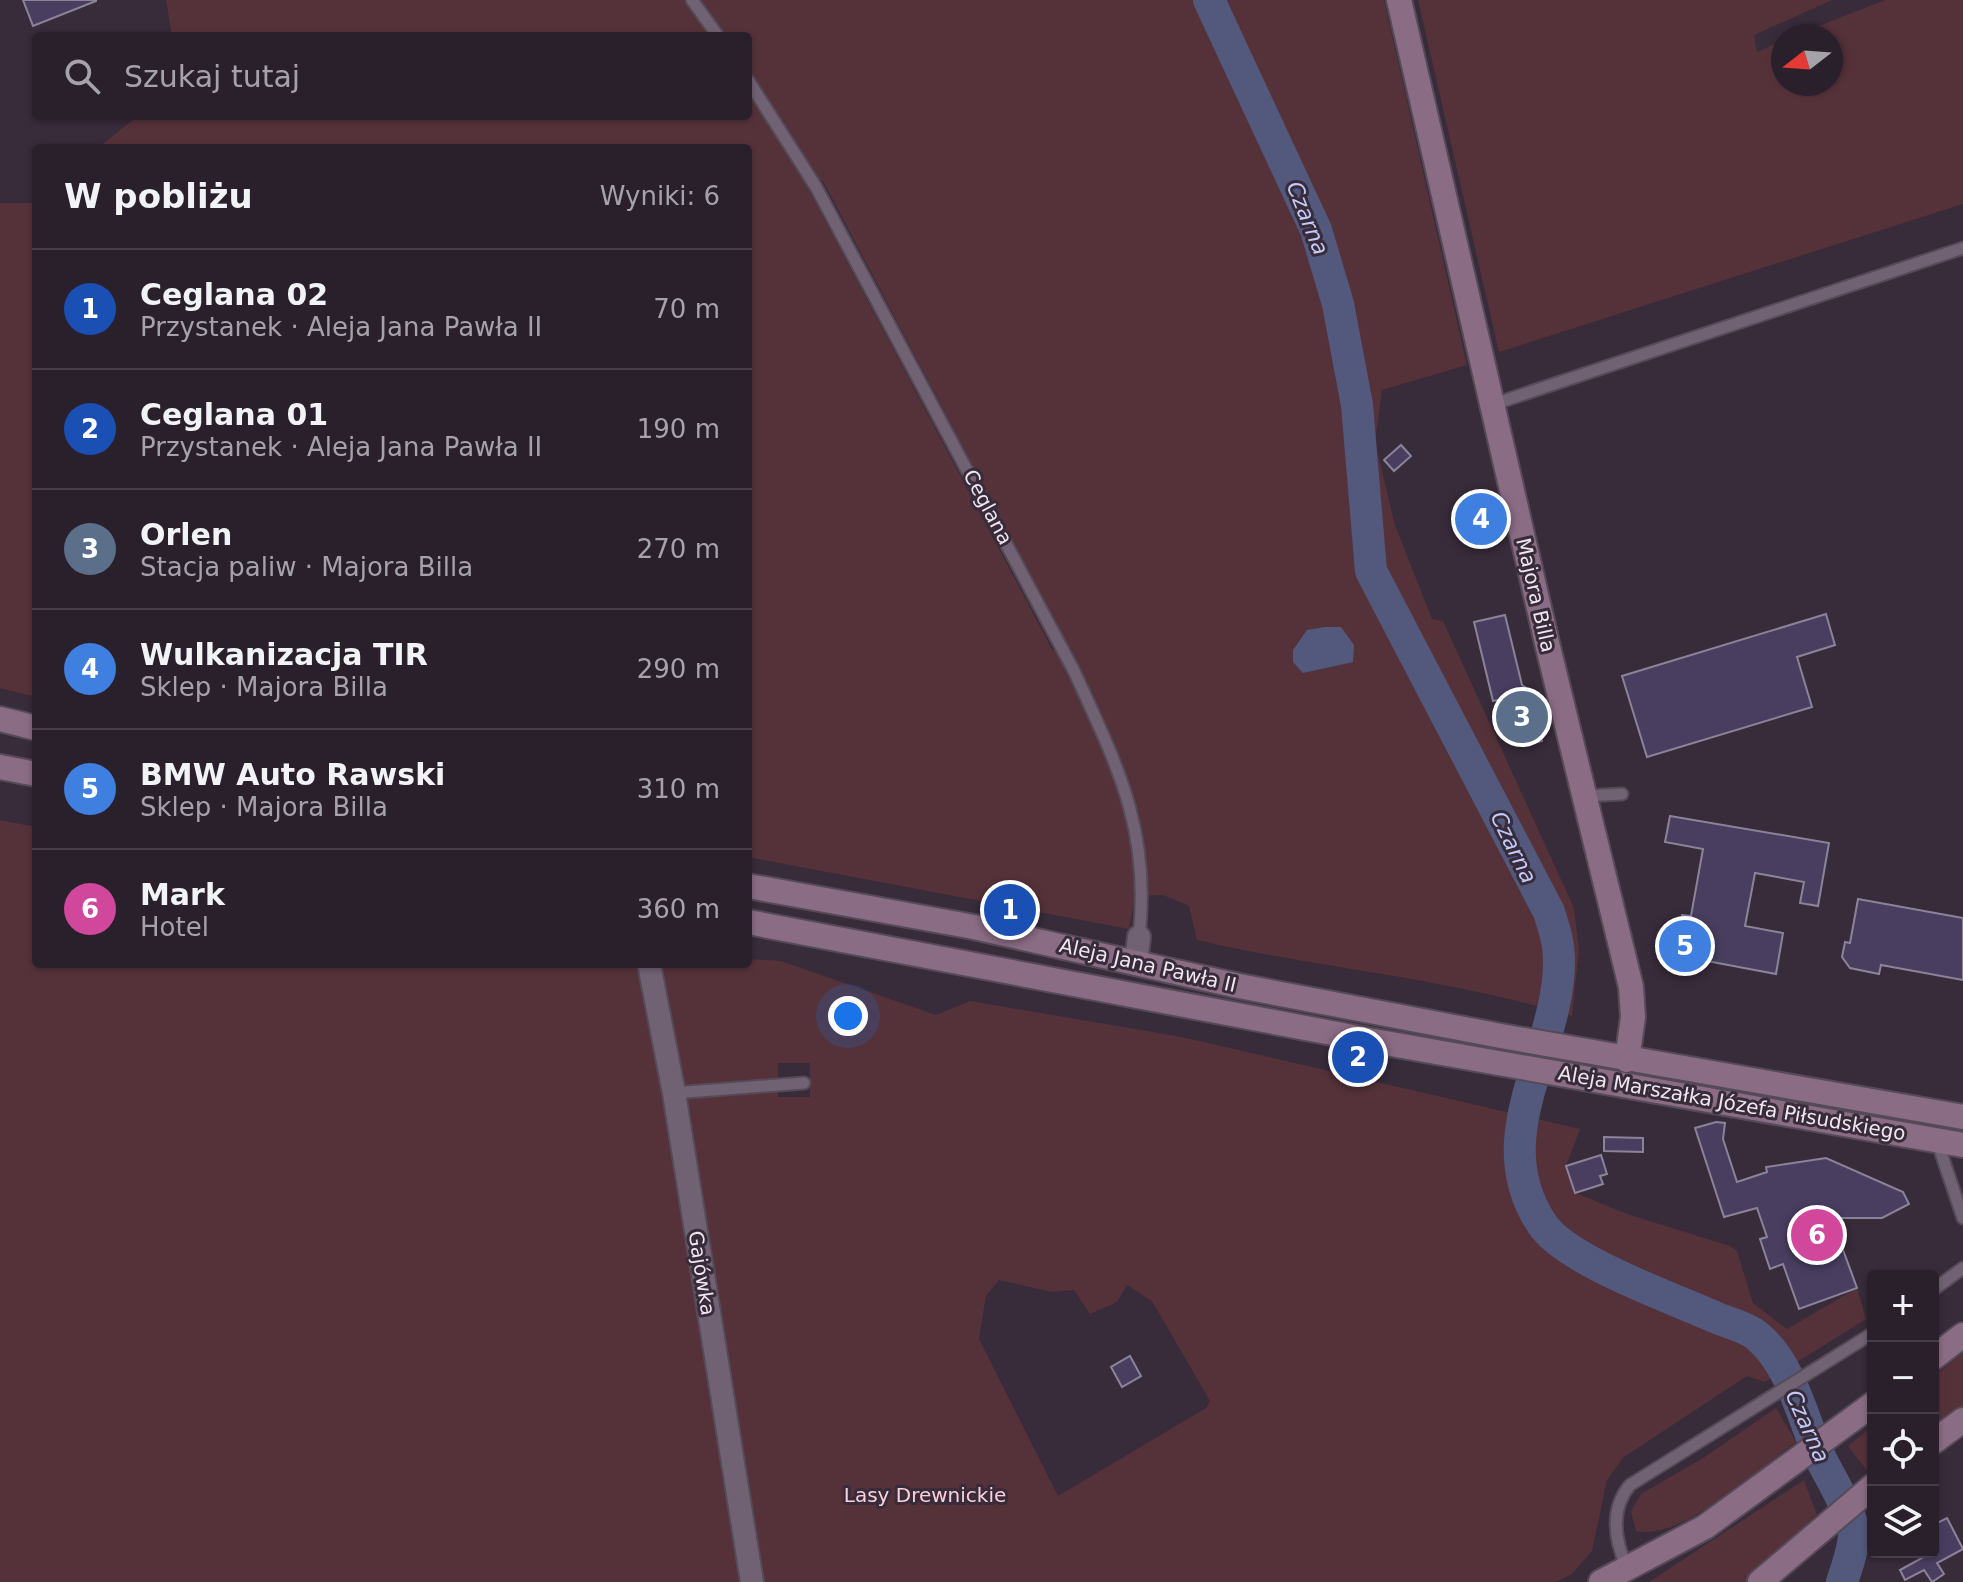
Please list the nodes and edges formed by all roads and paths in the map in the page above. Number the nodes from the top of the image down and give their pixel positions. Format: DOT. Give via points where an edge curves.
graph roads {
  1 [pos="692,0"];
  2 [pos="1399,0"];
  3 [pos="715,32"];
  4 [pos="752,86"];
  5 [pos="1963,248"];
  6 [pos="1494,404"];
  7 [pos="0,719"];
  8 [pos="32,727"];
  9 [pos="0,767"];
  10 [pos="32,773"];
  11 [pos="1622,794"];
  12 [pos="1585,796"];
  13 [pos="752,887"];
  14 [pos="752,923"];
  15 [pos="1139,937"];
  16 [pos="1136,963"];
  17 [pos="651,968"];
  18 [pos="1501,1036"];
  19 [pos="1563,1060"];
  20 [pos="1627,1060"];
  21 [pos="1501,1061"];
  22 [pos="804,1083"];
  23 [pos="674,1093"];
  24 [pos="1955,1114"];
  25 [pos="1936,1140"];
  26 [pos="1963,1145"];
  27 [pos="1963,1218"];
  28 [pos="1963,1268"];
  29 [pos="1939,1286"];
  30 [pos="1963,1335"];
  31 [pos="1867,1337"];
  32 [pos="1939,1353"];
  33 [pos="1867,1409"];
  34 [pos="1963,1420"];
  35 [pos="1939,1438"];
  36 [pos="1867,1490"];
  37 [pos="1627,1576"];
  38 [pos="752,1582"];
  39 [pos="1601,1582"];
  40 [pos="1760,1582"];
  1 -- 3 [label="lane"];
  2 -- 6 [label="main road, Majora Billa"];
  4 -- 15 [label="lane, Ceglana" via="816,187 1074,671 1112,754 1135,820 1144,880"];
  5 -- 6 [label="lane"];
  6 -- 12 [label="main road, Majora Billa"];
  7 -- 8 [label="main road"];
  9 -- 10 [label="main road"];
  11 -- 12 [label="lane"];
  12 -- 20 [label="main road, Majora Billa" via="1631,987"];
  13 -- 16 [label="main road, Aleja Jana Pawła II"];
  14 -- 21 [label="main road, Aleja Jana Pawła II"];
  15 -- 16 [label="street, Ceglana"];
  16 -- 18 [label="main road, Aleja Jana Pawła II"];
  17 -- 23 [label="street, Gajówka"];
  18 -- 19 [label="main road, Aleja Marszałka Józefa Piłsudskiego"];
  19 -- 20 [label="main road, Aleja Marszałka Józefa Piłsudskiego"];
  19 -- 21 [label="main road, Aleja Marszałka Józefa Piłsudskiego"];
  19 -- 25 [label="main road, Aleja Marszałka Józefa Piłsudskiego"];
  20 -- 24 [label="main road, Aleja Marszałka Józefa Piłsudskiego"];
  22 -- 23 [label="lane"];
  23 -- 38 [label="street, Gajówka"];
  25 -- 26 [label="main road, Aleja Marszałka Józefa Piłsudskiego"];
  25 -- 27 [label="lane"];
  28 -- 29 [label="lane"];
  30 -- 32 [label="main road"];
  31 -- 37 [label="lane" via="1626,1490 1616,1524"];
  33 -- 37 [label="main road" via="1784,1472"];
  34 -- 35 [label="main road"];
  36 -- 40 [label="main road"];
  37 -- 39 [label="main road"];
}
